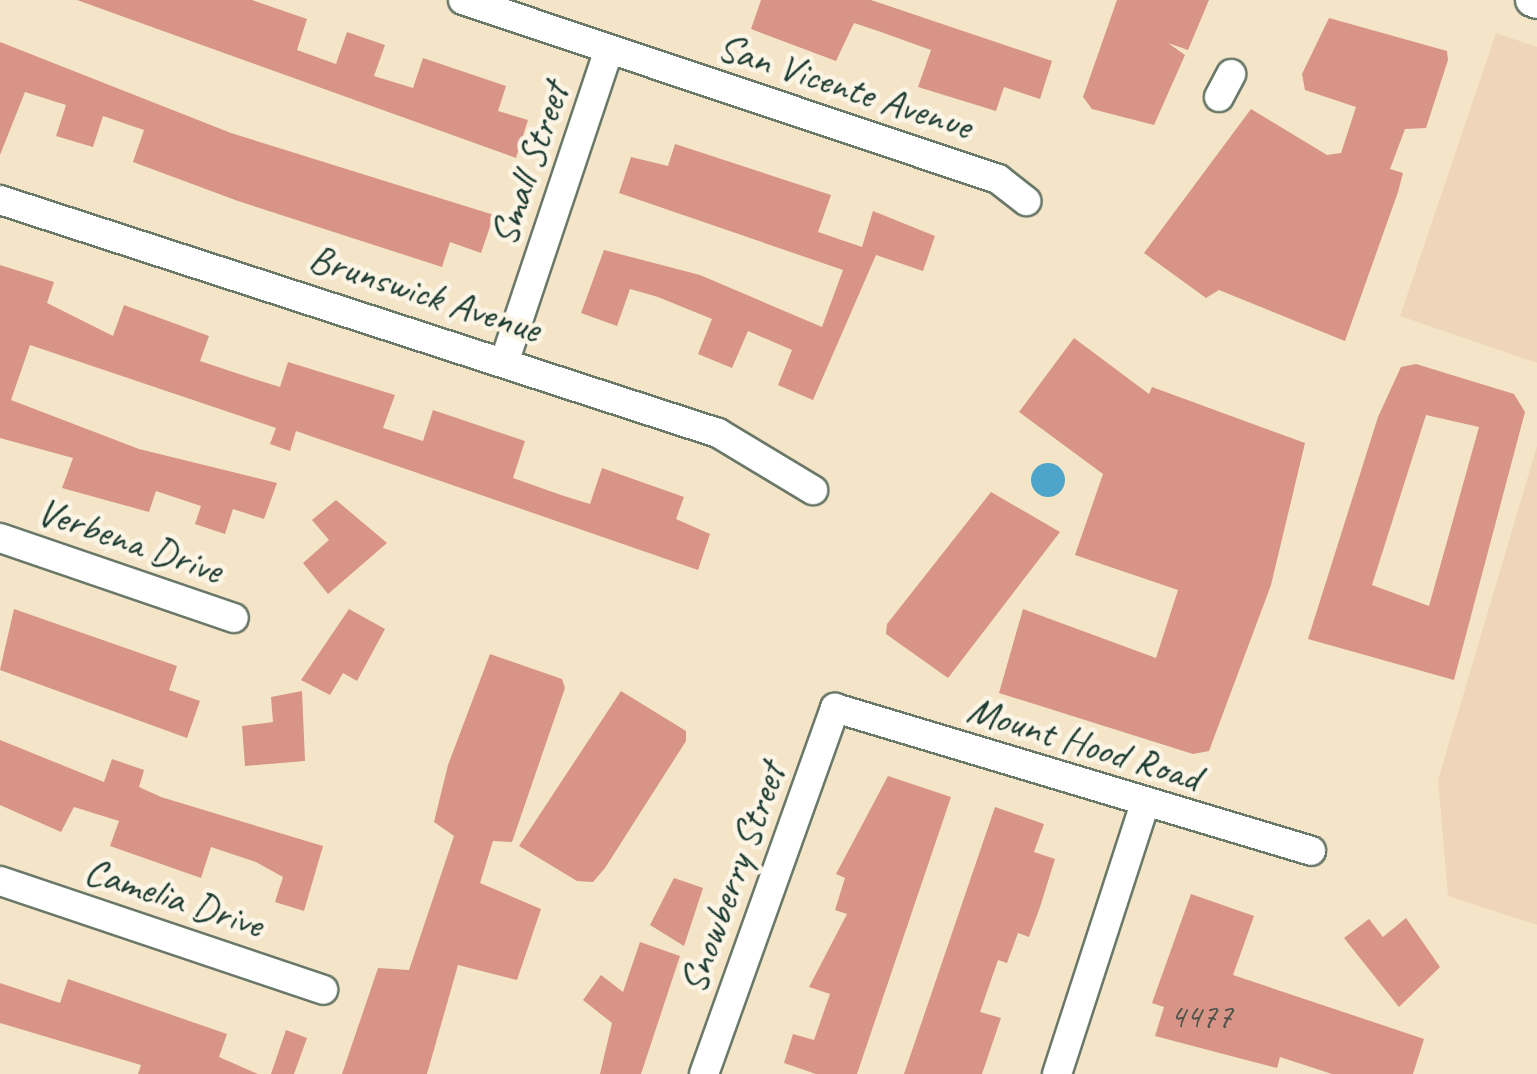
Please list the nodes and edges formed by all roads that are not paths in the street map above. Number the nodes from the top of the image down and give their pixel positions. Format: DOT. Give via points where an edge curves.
graph roads {
  1 [pos="464,0"];
  2 [pos="609,50"];
  3 [pos="0,200"];
  4 [pos="1026,201"];
  5 [pos="505,360"];
  6 [pos="814,490"];
  7 [pos="0,538"];
  8 [pos="234,618"];
  9 [pos="835,708"];
  10 [pos="1144,806"];
  11 [pos="1311,851"];
  12 [pos="0,881"];
  13 [pos="323,990"];
  14 [pos="1067,1071"];
  15 [pos="704,1074"];
  1 -- 2 [label="street, San Vicente Avenue"];
  2 -- 4 [label="street, San Vicente Avenue" via="998,179"];
  2 -- 5 [label="street, Small Street"];
  3 -- 5 [label="street, Brunswick Avenue"];
  5 -- 6 [label="street, Brunswick Avenue" via="718,433"];
  7 -- 8 [label="street, Verbena Drive"];
  9 -- 10 [label="street, Mount Hood Road"];
  9 -- 15 [label="street, Snowberry Street"];
  10 -- 11 [label="street, Mount Hood Road"];
  10 -- 14 [label="street"];
  12 -- 13 [label="street, Camelia Drive"];
}
